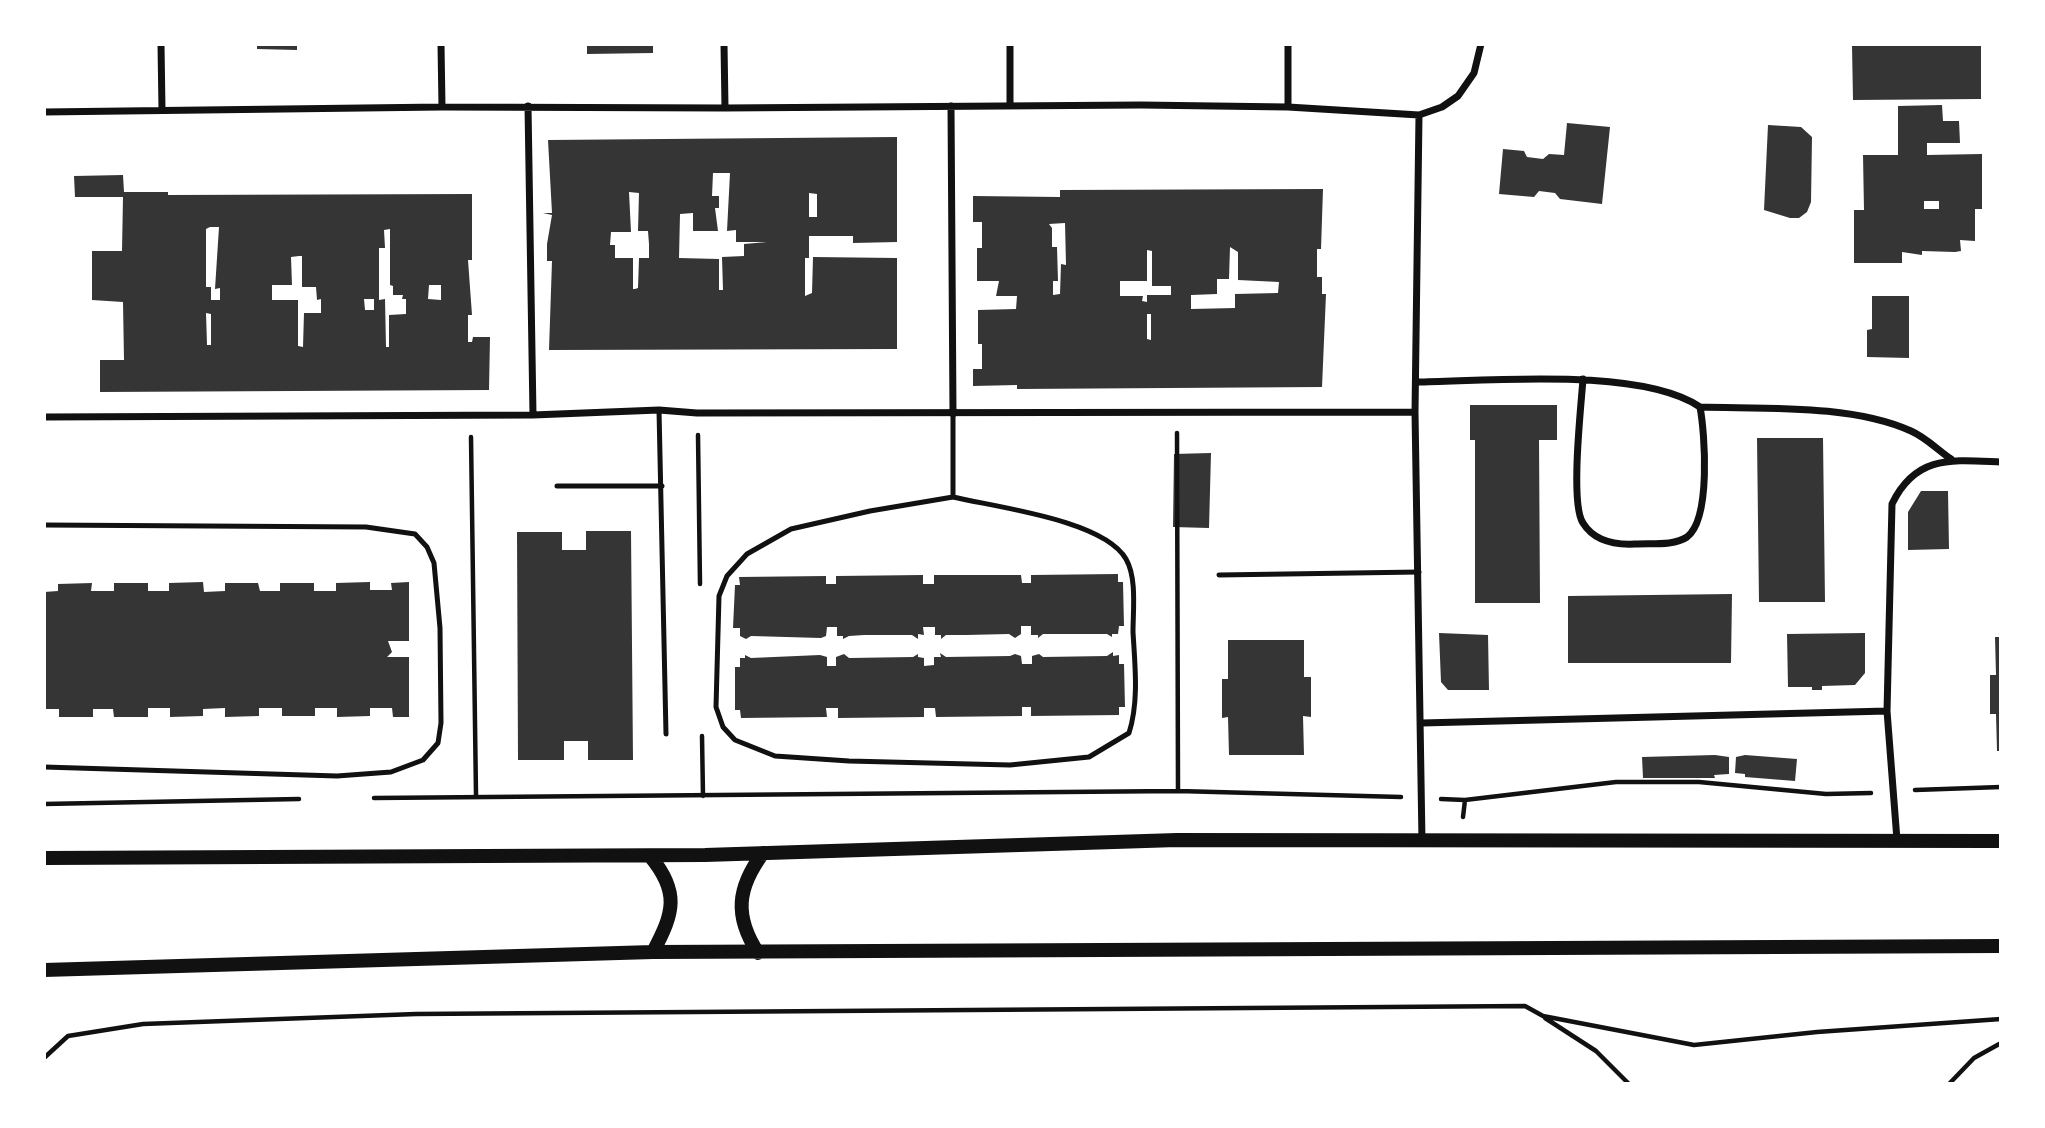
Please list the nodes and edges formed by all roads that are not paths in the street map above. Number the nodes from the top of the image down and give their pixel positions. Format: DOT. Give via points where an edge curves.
graph roads {
  1 [pos="161,44"];
  2 [pos="441,44"];
  3 [pos="724,44"];
  4 [pos="1010,44"];
  5 [pos="1288,44"];
  6 [pos="1481,46"];
  7 [pos="1010,105"];
  8 [pos="528,106"];
  9 [pos="951,106"];
  10 [pos="442,107"];
  11 [pos="1288,107"];
  12 [pos="725,108"];
  13 [pos="162,110"];
  14 [pos="44,112"];
  15 [pos="1419,115"];
  16 [pos="1583,379"];
  17 [pos="1417,382"];
  18 [pos="1700,407"];
  19 [pos="659,410"];
  20 [pos="1416,412"];
  21 [pos="953,414"];
  22 [pos="533,415"];
  23 [pos="44,417"];
  24 [pos="1951,460"];
  25 [pos="2001,462"];
  26 [pos="557,486"];
  27 [pos="662,486"];
  28 [pos="953,497"];
  29 [pos="44,525"];
  30 [pos="1419,572"];
  31 [pos="1219,575"];
  32 [pos="1887,711"];
  33 [pos="1422,723"];
  34 [pos="666,734"];
  35 [pos="44,767"];
  36 [pos="1897,840"];
  37 [pos="1422,841"];
  38 [pos="2001,841"];
  39 [pos="763,853"];
  40 [pos="650,856"];
  41 [pos="44,858"];
  42 [pos="2001,946"];
  43 [pos="653,952"];
  44 [pos="758,953"];
  45 [pos="44,970"];
  1 -- 13 [label="street"];
  2 -- 10 [label="street"];
  3 -- 12 [label="street"];
  4 -- 7 [label="street"];
  5 -- 11 [label="street"];
  6 -- 15 [label="street" via="1474,73 1458,96"];
  7 -- 9 [label="street"];
  7 -- 11 [label="street"];
  8 -- 10 [label="street"];
  8 -- 12 [label="street"];
  8 -- 22 [label="street"];
  9 -- 12 [label="street"];
  9 -- 21 [label="street"];
  10 -- 13 [label="street"];
  11 -- 15 [label="street"];
  13 -- 14 [label="street"];
  15 -- 17 [label="street"];
  16 -- 17 [label="street"];
  16 -- 18 [label="street" via="1665,391"];
  16 -- 18 [label="street" via="1577,502 1582,522 1595,537 1618,544 1670,543 1695,529 1702,511 1704,429"];
  17 -- 20 [label="street"];
  18 -- 24 [label="street" via="1824,412 1877,420 1912,431"];
  19 -- 21 [label="street"];
  19 -- 22 [label="street"];
  19 -- 27 [label="lane"];
  20 -- 21 [label="street"];
  20 -- 30 [label="street"];
  21 -- 28 [label="lane"];
  22 -- 23 [label="street"];
  24 -- 25 [label="street"];
  24 -- 32 [label="street" via="1918,470 1902,484 1892,504"];
  26 -- 27 [label="lane"];
  27 -- 34 [label="lane"];
  28 -- 28 [label="lane" via="791,529 747,554 727,576 719,597 716,707 723,727 736,740 775,756 1010,765 1089,757 1129,733 1135,675 1131,573 1125,557 1103,537 1069,524"];
  29 -- 35 [label="lane" via="366,527 415,534 434,563 441,723 438,743 423,760 391,772 337,776"];
  30 -- 31 [label="lane"];
  30 -- 33 [label="street"];
  32 -- 33 [label="street"];
  32 -- 36 [label="street"];
  33 -- 37 [label="street"];
  36 -- 37 [label="main road"];
  36 -- 38 [label="main road"];
  37 -- 39 [label="main road" via="1177,840"];
  39 -- 40 [label="main road"];
  39 -- 44 [label="main road" via="750,871 741,915 745,933"];
  40 -- 41 [label="main road"];
  40 -- 43 [label="main road" via="666,876 672,900 668,924"];
  42 -- 44 [label="main road"];
  43 -- 44 [label="main road"];
  43 -- 45 [label="main road"];
}
